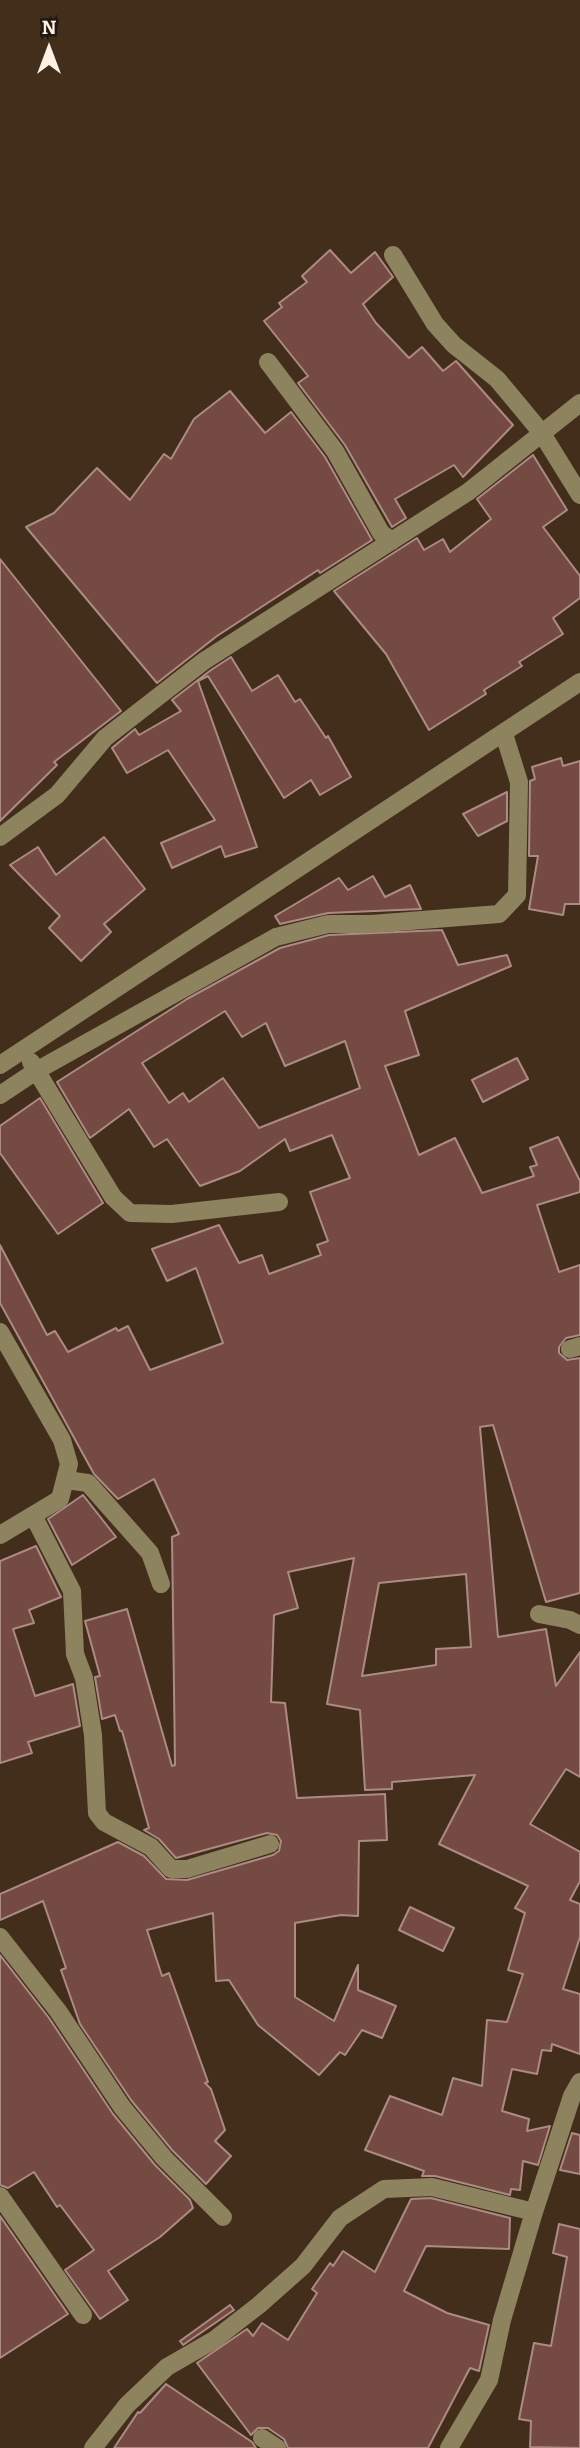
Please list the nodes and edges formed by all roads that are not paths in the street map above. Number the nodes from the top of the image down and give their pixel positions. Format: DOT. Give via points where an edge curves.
graph roads {
  1 [pos="393,255"];
  2 [pos="268,362"];
  3 [pos="580,403"];
  4 [pos="541,432"];
  5 [pos="580,495"];
  6 [pos="392,541"];
  7 [pos="580,682"];
  8 [pos="504,734"];
  9 [pos="0,837"];
  10 [pos="23,1050"];
  11 [pos="0,1065"];
  12 [pos="36,1071"];
  13 [pos="0,1095"];
  14 [pos="279,1202"];
  15 [pos="0,1332"];
  16 [pos="66,1480"];
  17 [pos="34,1517"];
  18 [pos="0,1535"];
  19 [pos="161,1584"];
  20 [pos="539,1614"];
  21 [pos="580,1625"];
  22 [pos="270,1844"];
  23 [pos="0,1937"];
  24 [pos="580,2082"];
  25 [pos="0,2196"];
  26 [pos="534,2212"];
  27 [pos="223,2217"];
  28 [pos="83,2315"];
  29 [pos="98,2446"];
  30 [pos="449,2448"];
  1 -- 4 [label="street" via="435,324 497,379"];
  2 -- 6 [label="street" via="335,451 381,533"];
  3 -- 4 [label="street"];
  4 -- 5 [label="street"];
  4 -- 6 [label="street" via="468,492"];
  6 -- 9 [label="street" via="204,661 105,738 57,795"];
  7 -- 8 [label="street"];
  8 -- 10 [label="street"];
  8 -- 12 [label="street" via="519,782 517,895 499,914 328,924 276,937"];
  10 -- 11 [label="street"];
  10 -- 12 [label="street"];
  12 -- 13 [label="street"];
  12 -- 14 [label="street" via="113,1197 131,1213 172,1214"];
  15 -- 16 [label="street" via="62,1440 69,1464"];
  16 -- 17 [label="street" via="60,1499"];
  16 -- 19 [label="street" via="88,1483 150,1553"];
  17 -- 18 [label="street"];
  17 -- 22 [label="street" via="72,1591 75,1654 84,1678 93,1735 97,1813 104,1822 151,1847 171,1869 187,1869"];
  20 -- 21 [label="street"];
  23 -- 27 [label="street" via="58,2011 122,2107 164,2158"];
  24 -- 26 [label="street"];
  25 -- 28 [label="street"];
  26 -- 29 [label="street" via="432,2187 384,2189 340,2218 303,2266 259,2305 214,2340 167,2367 127,2405"];
  26 -- 30 [label="street" via="489,2380"];
}
